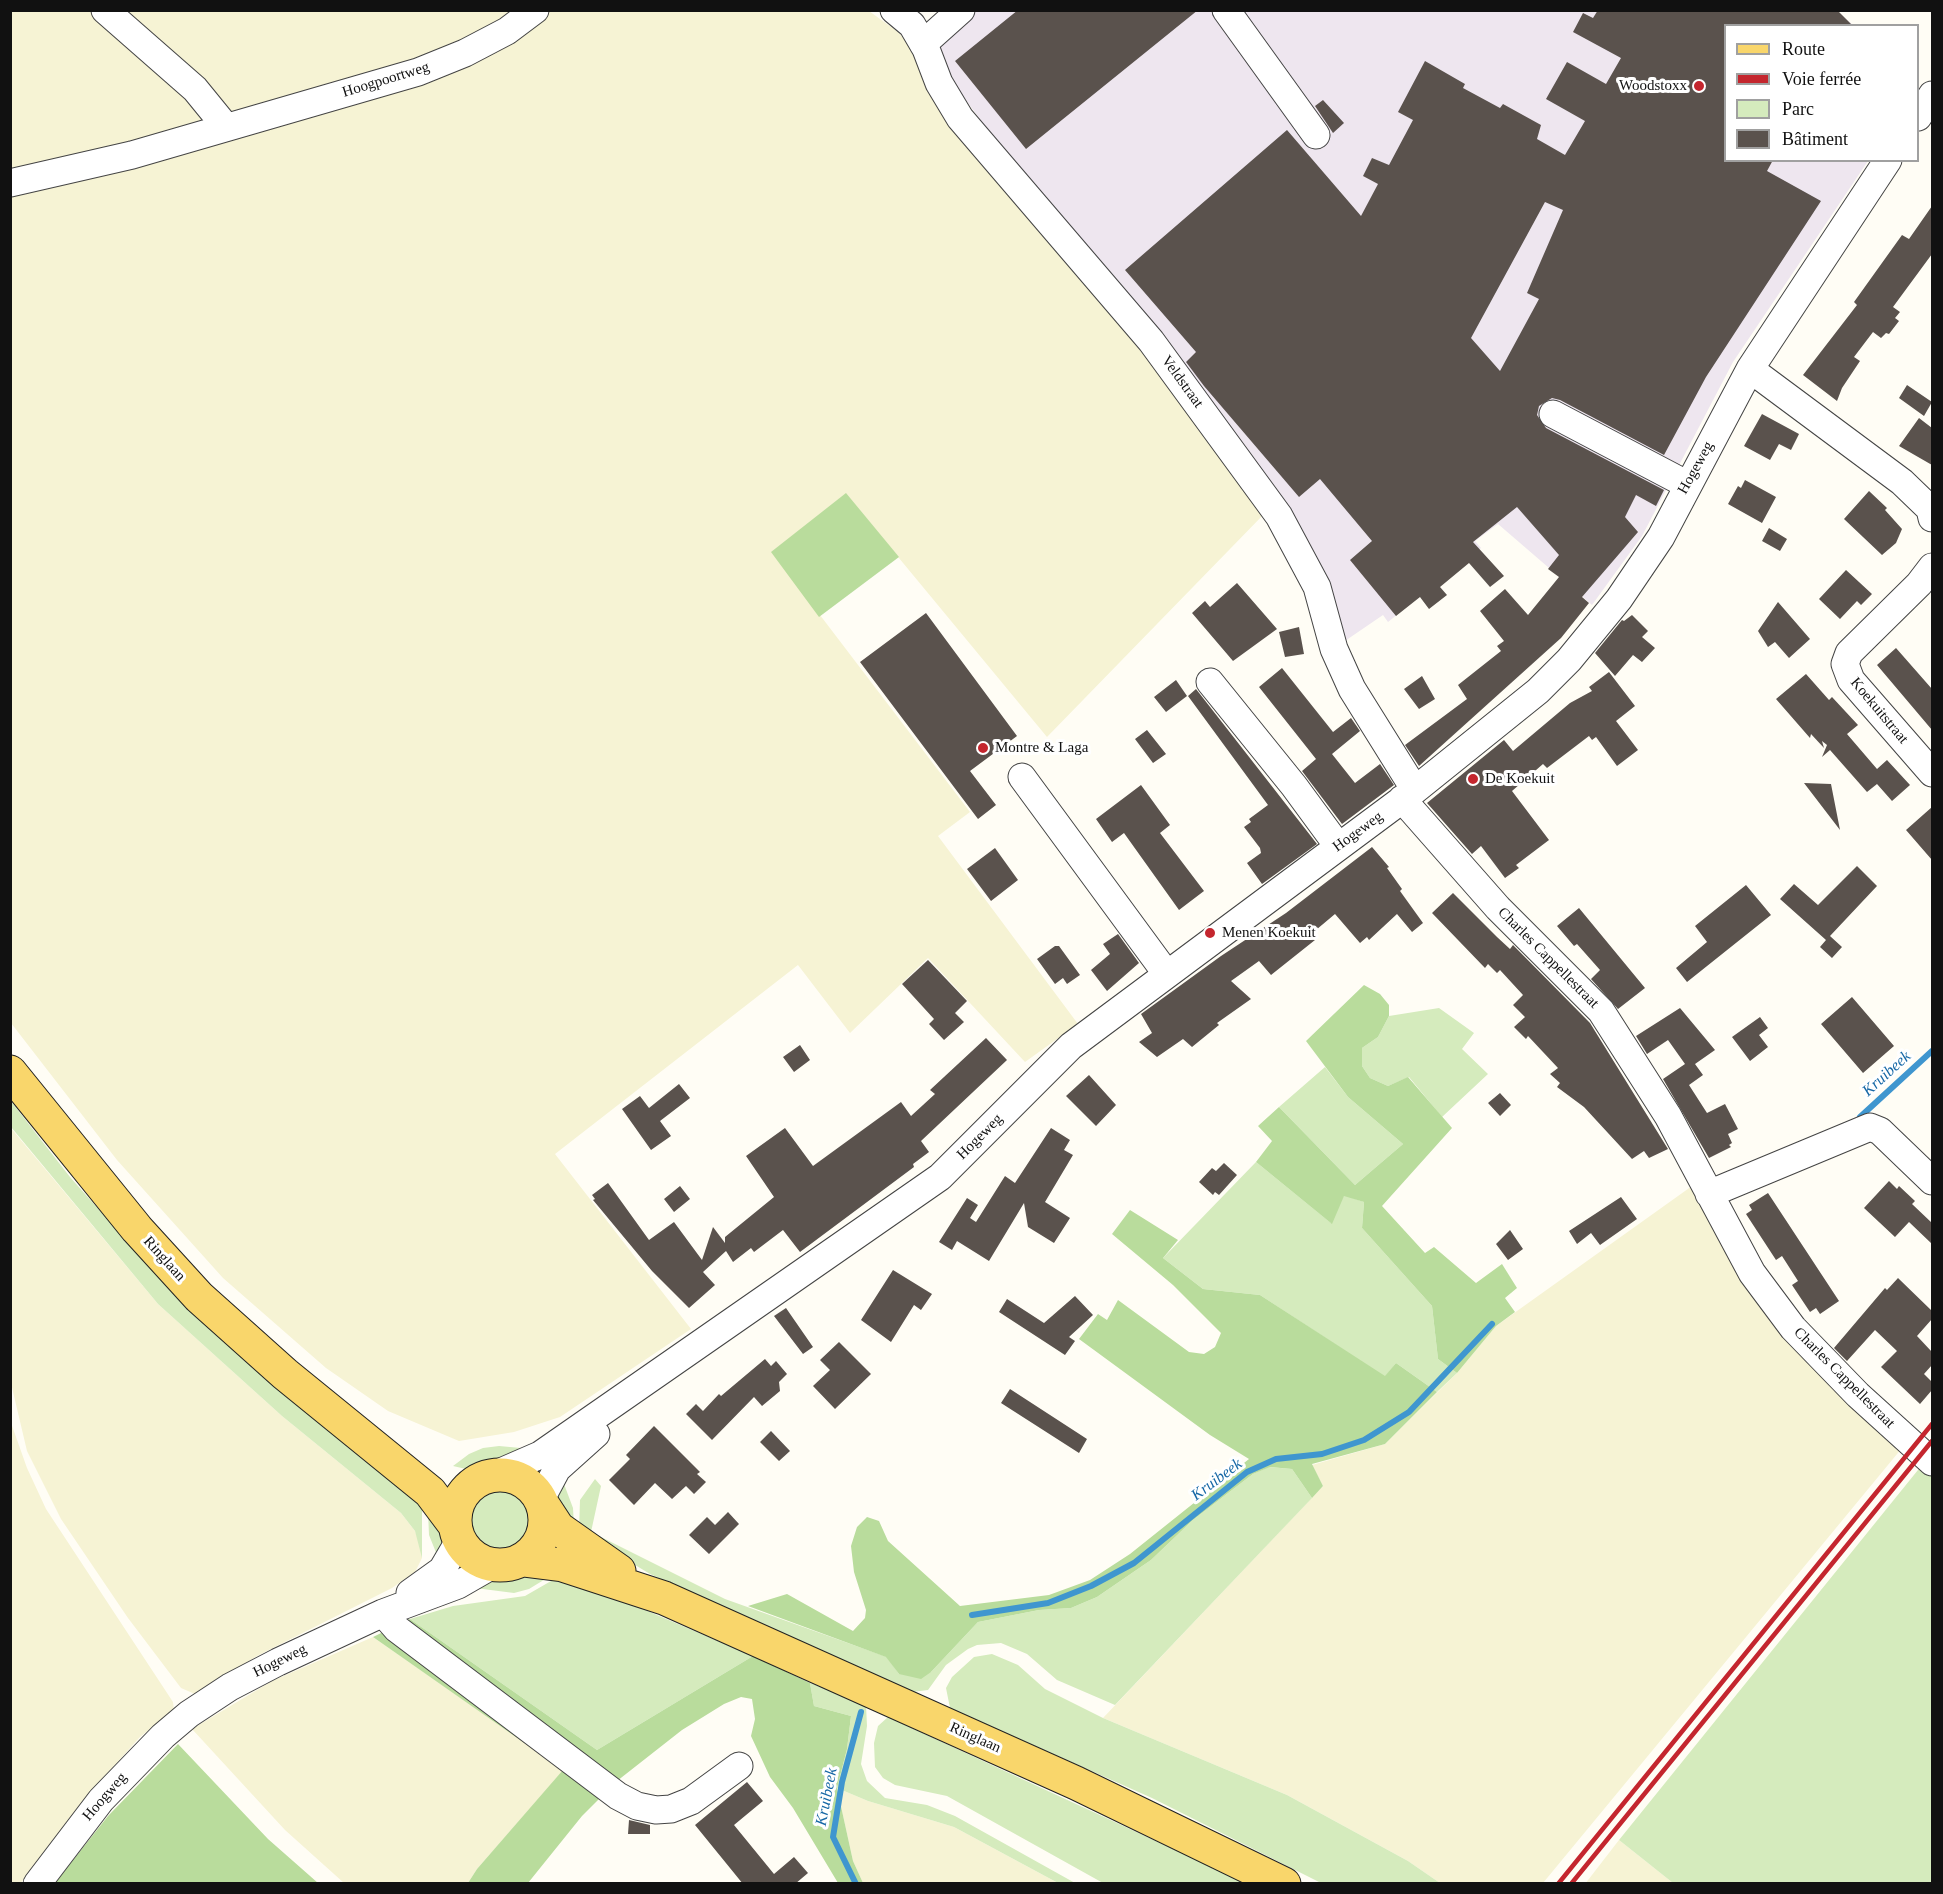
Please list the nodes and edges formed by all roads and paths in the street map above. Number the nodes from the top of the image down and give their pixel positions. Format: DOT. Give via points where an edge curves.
graph roads {
  1 [pos="105,10"];
  2 [pos="535,10"];
  3 [pos="894,10"];
  4 [pos="961,10"];
  5 [pos="1226,10"];
  6 [pos="923,44"];
  7 [pos="1932,95"];
  8 [pos="1919,114"];
  9 [pos="226,127"];
  10 [pos="1316,135"];
  11 [pos="1887,162"];
  12 [pos="10,183"];
  13 [pos="1750,369"];
  14 [pos="1552,414"];
  15 [pos="1686,484"];
  16 [pos="1932,511"];
  17 [pos="1932,567"];
  18 [pos="1210,682"];
  19 [pos="1932,773"];
  20 [pos="1022,777"];
  21 [pos="1409,795"];
  22 [pos="1338,846"];
  23 [pos="1166,973"];
  24 [pos="10,1072"];
  25 [pos="1932,1181"];
  26 [pos="1709,1194"];
  27 [pos="674,1362"];
  28 [pos="343,1421"];
  29 [pos="1932,1462"];
  30 [pos="486,1478"];
  31 [pos="542,1502"];
  32 [pos="456,1532"];
  33 [pos="523,1560"];
  34 [pos="491,1566"];
  35 [pos="664,1598"];
  36 [pos="383,1613"];
  37 [pos="183,1719"];
  38 [pos="740,1766"];
  39 [pos="37,1884"];
  40 [pos="1284,1884"];
  1 -- 9 [label="street" via="195,89"];
  2 -- 9 [label="street, Hoogpoortweg" via="507,31 439,64"];
  3 -- 6 [label="street, Veldstraat" via="912,25"];
  4 -- 6 [label="street"];
  5 -- 10 [label="street"];
  6 -- 21 [label="street, Veldstraat" via="939,83 960,118 1151,341 1279,516 1317,587 1334,649 1352,689"];
  7 -- 8 [label="street"];
  9 -- 12 [label="street, Hoogpoortweg" via="132,155"];
  11 -- 13 [label="street, Hogeweg"];
  13 -- 15 [label="street, Hogeweg"];
  13 -- 16 [label="street" via="1902,482"];
  14 -- 15 [label="street"];
  15 -- 21 [label="street, Hogeweg" via="1660,537 1625,590 1569,660 1515,710"];
  17 -- 19 [label="street, Koekuitstraat" via="1849,653 1845,664 1851,680"];
  18 -- 22 [label="street"];
  20 -- 23 [label="street"];
  21 -- 22 [label="street, Hogeweg"];
  21 -- 26 [label="street, Charles Cappellestraat" via="1498,908 1601,1011 1668,1116"];
  22 -- 23 [label="street, Hogeweg"];
  23 -- 27 [label="street, Hogeweg" via="1071,1046 940,1177"];
  24 -- 28 [label="main road, Ringlaan" via="137,1229 199,1297"];
  25 -- 26 [label="street" via="1880,1131 1870,1127"];
  26 -- 29 [label="street, Charles Cappellestraat" via="1752,1273 1793,1328 1849,1387"];
  27 -- 30 [label="street, Hogeweg" via="540,1455"];
  27 -- 31 [label="street, Hogeweg" via="557,1469"];
  28 -- 30 [label="main road, Ringlaan" via="441,1472"];
  28 -- 32 [label="main road, Ringlaan" via="430,1492"];
  30 -- 31 [label="main road, Ringlaan" via="521,1480"];
  30 -- 32 [label="main road" via="464,1491 456,1507"];
  31 -- 33 [label="main road" via="545,1526 538,1546"];
  31 -- 35 [label="main road, Ringlaan" via="558,1528 575,1542"];
  32 -- 34 [label="main road, Ringlaan" via="478,1561"];
  32 -- 36 [label="street, Hogeweg" via="442,1570"];
  33 -- 34 [label="main road, Ringlaan" via="508,1566"];
  33 -- 35 [label="main road, Ringlaan" via="574,1568"];
  34 -- 36 [label="street, Hogeweg" via="458,1585"];
  35 -- 40 [label="main road, Ringlaan" via="1086,1788"];
  36 -- 37 [label="street, Hogeweg" via="254,1674"];
  36 -- 38 [label="street" via="397,1629 636,1806 672,1809 691,1802"];
  37 -- 39 [label="street, Hoogweg" via="101,1800"];
}
